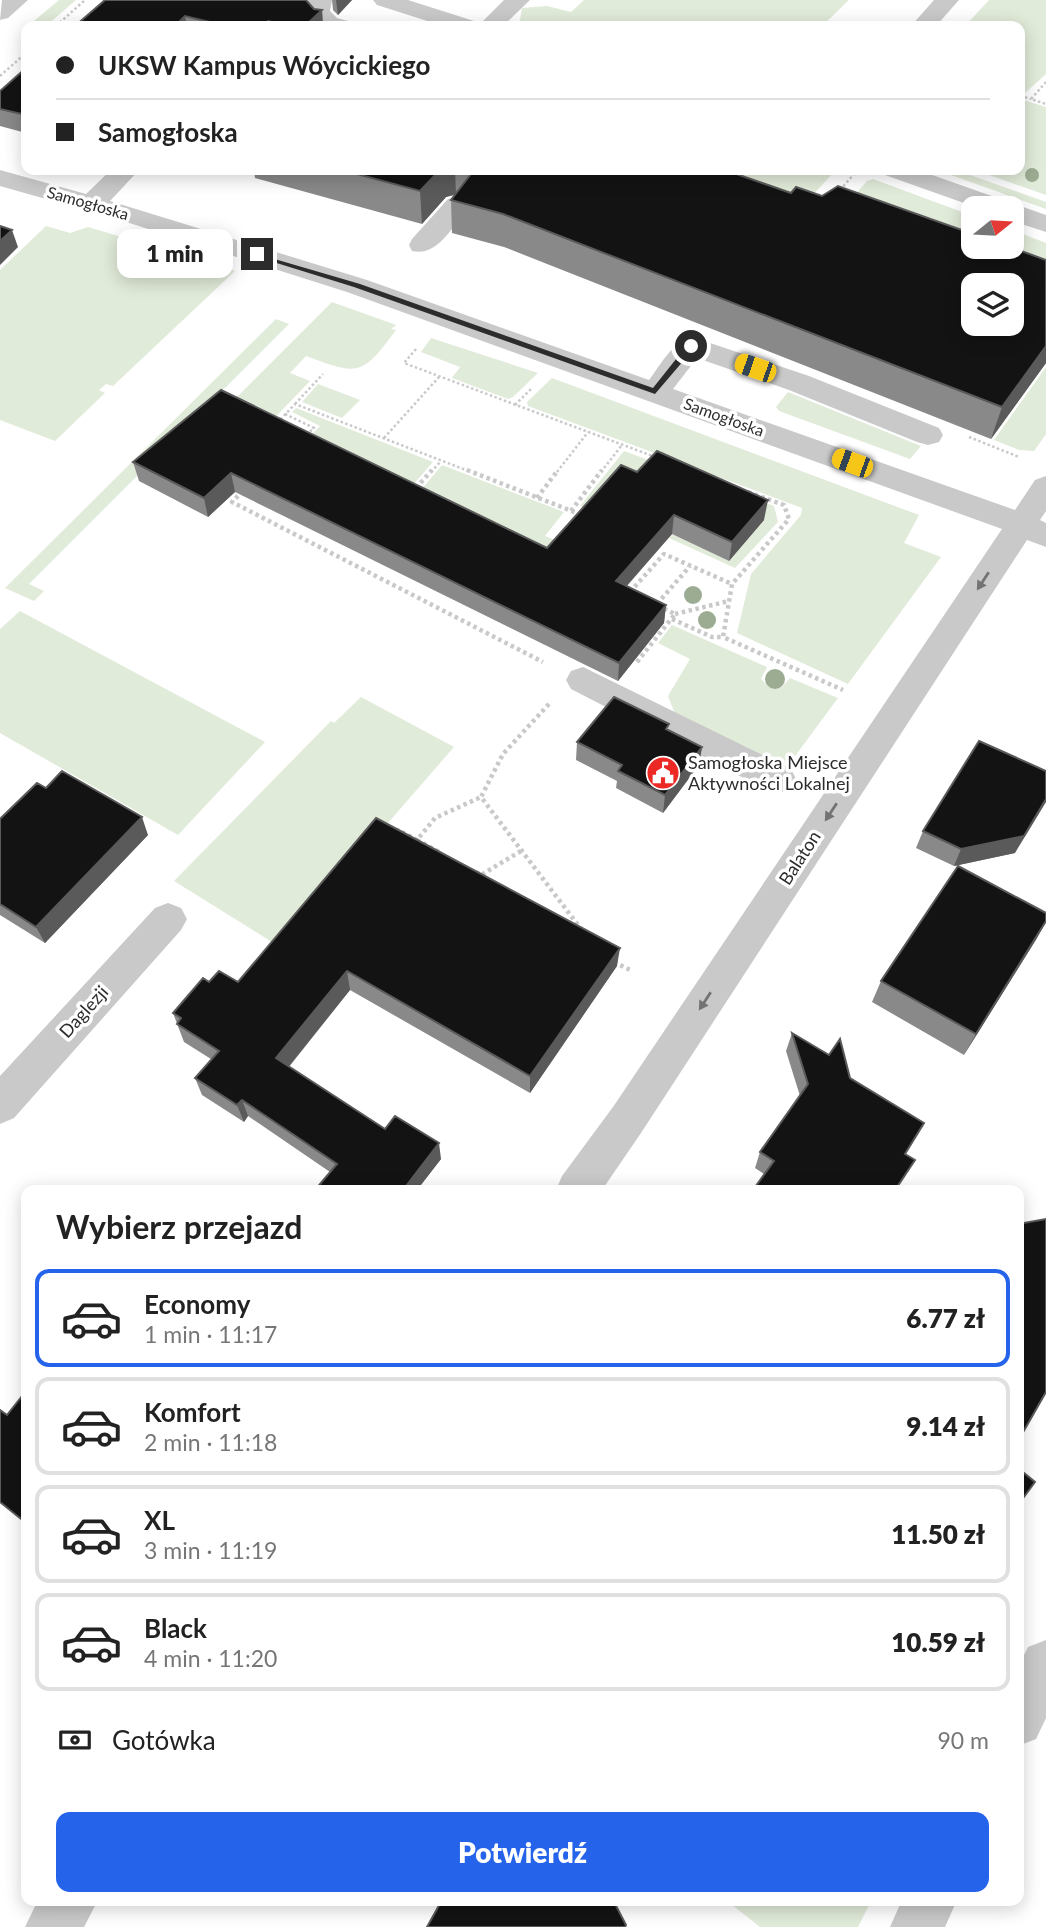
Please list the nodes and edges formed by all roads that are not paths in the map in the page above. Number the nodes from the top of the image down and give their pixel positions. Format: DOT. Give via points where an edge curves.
graph roads {
  1 [pos="16,0"];
  2 [pos="320,0"];
  3 [pos="385,0"];
  4 [pos="518,0"];
  5 [pos="947,0"];
  6 [pos="0,13"];
  7 [pos="327,21"];
  8 [pos="450,21"];
  9 [pos="495,21"];
  10 [pos="928,21"];
  11 [pos="121,175"];
  12 [pos="908,175"];
  13 [pos="0,178"];
  14 [pos="968,196"];
  15 [pos="90,205"];
  16 [pos="457,205"];
  17 [pos="1024,216"];
  18 [pos="1046,224"];
  19 [pos="422,244"];
  20 [pos="655,392"];
  21 [pos="928,435"];
  22 [pos="1046,486"];
  23 [pos="1033,530"];
  24 [pos="589,684"];
  25 [pos="778,779"];
  26 [pos="168,919"];
  27 [pos="0,1105"];
  28 [pos="581,1185"];
  29 [pos="1046,1665"];
  30 [pos="1024,1709"];
  31 [pos="67,1906"];
  32 [pos="927,1906"];
  33 [pos="52,1927"];
  34 [pos="917,1927"];
  1 -- 6 [label="street"];
  2 -- 7 [label="street" via="318,12"];
  3 -- 8 [label="street"];
  4 -- 9 [label="street"];
  5 -- 10 [label="street"];
  11 -- 15 [label="street"];
  12 -- 14 [label="street"];
  13 -- 15 [label="street, Samogłoska"];
  15 -- 20 [label="street, Samogłoska" via="357,286"];
  16 -- 19 [label="street"];
  17 -- 18 [label="street"];
  20 -- 21 [label="street" via="691,346"];
  20 -- 23 [label="street, Samogłoska"];
  22 -- 23 [label="street, Balaton"];
  23 -- 28 [label="street, Balaton, one-way"];
  24 -- 25 [label="street"];
  26 -- 27 [label="street, Daglezji"];
  29 -- 30 [label="street"];
  31 -- 33 [label="street"];
  32 -- 34 [label="street"];
}
